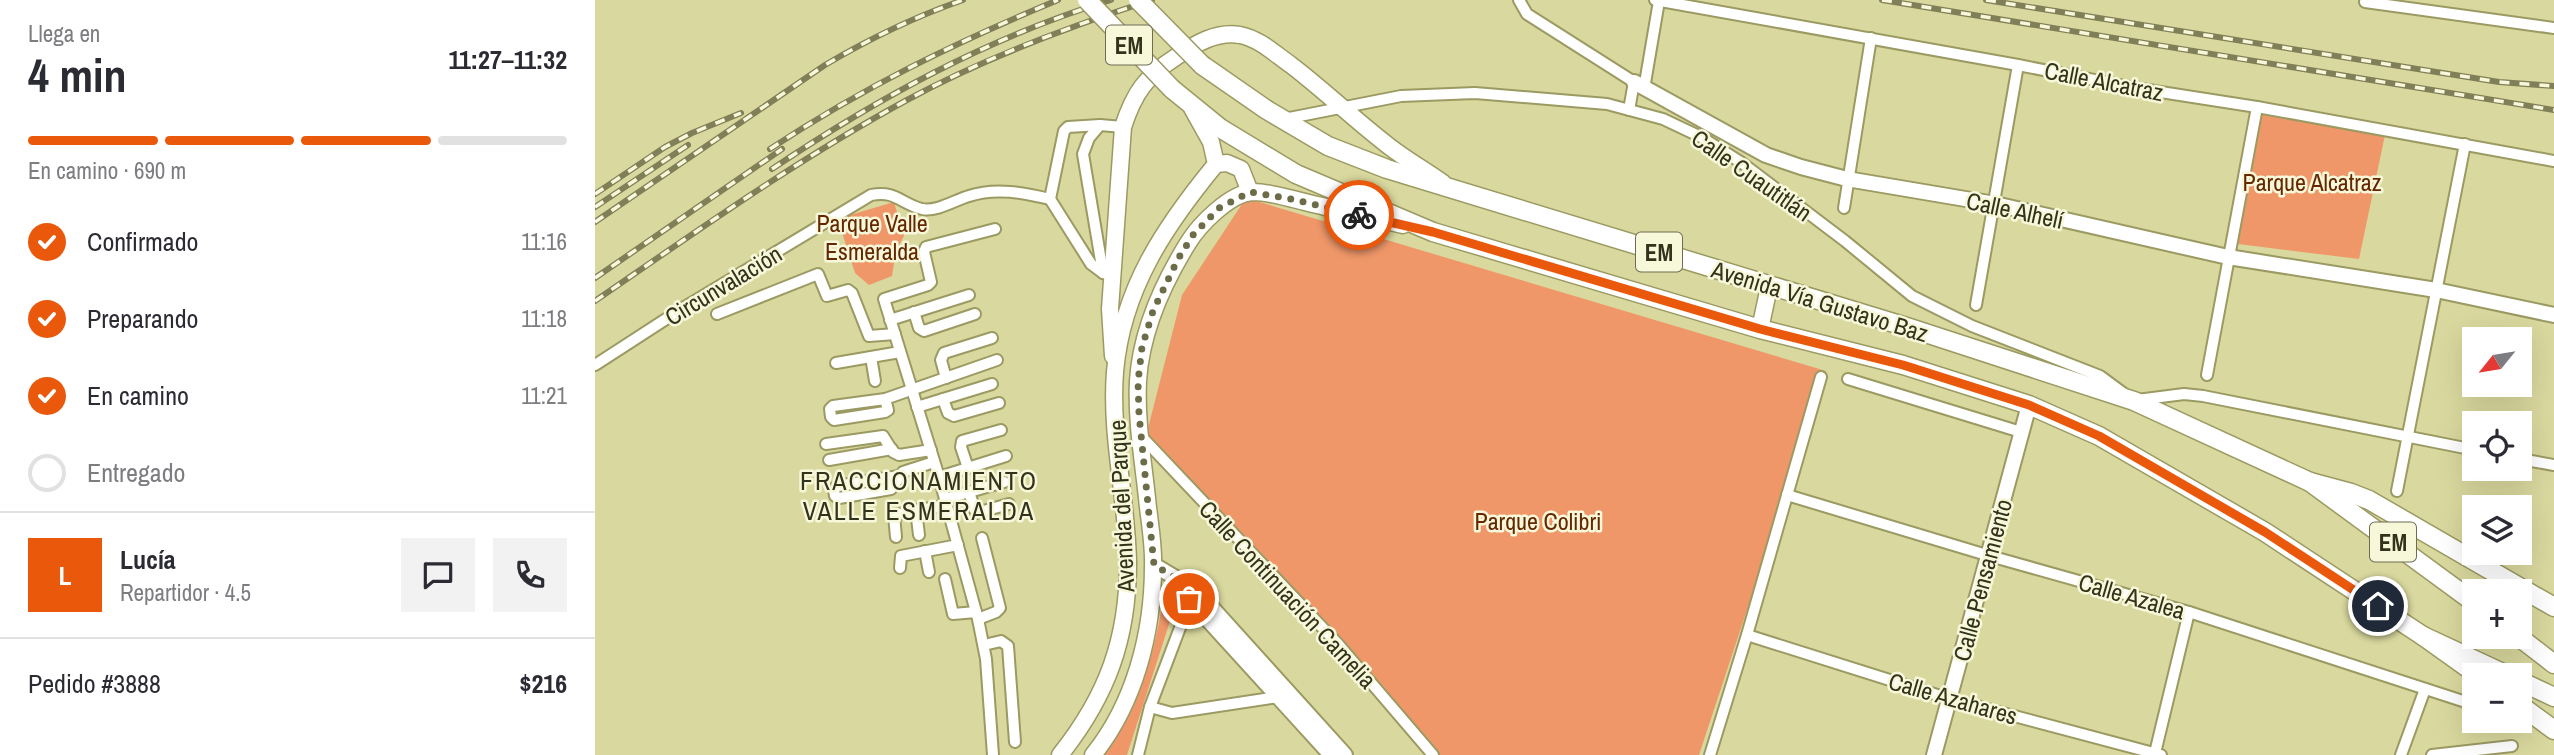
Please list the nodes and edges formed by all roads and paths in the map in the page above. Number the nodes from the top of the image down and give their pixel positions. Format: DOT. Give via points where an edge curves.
graph roads {
  1 [pos="1087,0"];
  2 [pos="1138,0"];
  3 [pos="1520,0"];
  4 [pos="1657,0"];
  5 [pos="2365,2"];
  6 [pos="2554,28"];
  7 [pos="1871,38"];
  8 [pos="2018,65"];
  9 [pos="1639,86"];
  10 [pos="1191,105"];
  11 [pos="1342,107"];
  12 [pos="2257,107"];
  13 [pos="1629,110"];
  14 [pos="1283,119"];
  15 [pos="1100,125"];
  16 [pos="1123,127"];
  17 [pos="2465,144"];
  18 [pos="2554,161"];
  19 [pos="1216,164"];
  20 [pos="1847,179"];
  21 [pos="1448,187"];
  22 [pos="1250,192"];
  23 [pos="1050,199"];
  24 [pos="1995,204"];
  25 [pos="1844,208"];
  26 [pos="995,229"];
  27 [pos="1433,232"];
  28 [pos="2228,257"];
  29 [pos="1108,274"];
  30 [pos="1769,287"];
  31 [pos="2436,290"];
  32 [pos="969,295"];
  33 [pos="1976,305"];
  34 [pos="915,312"];
  35 [pos="717,314"];
  36 [pos="975,314"];
  37 [pos="2554,316"];
  38 [pos="890,320"];
  39 [pos="1760,329"];
  40 [pos="895,334"];
  41 [pos="992,338"];
  42 [pos="900,352"];
  43 [pos="871,357"];
  44 [pos="997,360"];
  45 [pos="836,363"];
  46 [pos="595,365"];
  47 [pos="1115,371"];
  48 [pos="2207,375"];
  49 [pos="1821,377"];
  50 [pos="946,378"];
  51 [pos="1848,379"];
  52 [pos="875,381"];
  53 [pos="992,384"];
  54 [pos="912,389"];
  55 [pos="885,399"];
  56 [pos="943,399"];
  57 [pos="2134,401"];
  58 [pos="999,403"];
  59 [pos="2029,405"];
  60 [pos="917,407"];
  61 [pos="1001,430"];
  62 [pos="2021,432"];
  63 [pos="1141,436"];
  64 [pos="2408,437"];
  65 [pos="826,444"];
  66 [pos="2462,447"];
  67 [pos="892,449"];
  68 [pos="931,450"];
  69 [pos="1006,456"];
  70 [pos="829,460"];
  71 [pos="2532,461"];
  72 [pos="935,462"];
  73 [pos="2554,465"];
  74 [pos="968,468"];
  75 [pos="899,476"];
  76 [pos="939,477"];
  77 [pos="1004,482"];
  78 [pos="2310,482"];
  79 [pos="2397,491"];
  80 [pos="969,492"];
  81 [pos="1787,495"];
  82 [pos="946,502"];
  83 [pos="1009,504"];
  84 [pos="916,510"];
  85 [pos="919,535"];
  86 [pos="895,537"];
  87 [pos="982,538"];
  88 [pos="958,545"];
  89 [pos="925,551"];
  90 [pos="1990,556"];
  91 [pos="1154,565"];
  92 [pos="900,568"];
  93 [pos="929,572"];
  94 [pos="945,579"];
  95 [pos="2462,593"];
  96 [pos="1193,595"];
  97 [pos="2554,607"];
  98 [pos="2189,612"];
  99 [pos="977,615"];
  100 [pos="1747,635"];
  101 [pos="2423,636"];
  102 [pos="984,645"];
  103 [pos="2532,647"];
  104 [pos="2481,663"];
  105 [pos="2462,664"];
  106 [pos="2554,664"];
  107 [pos="2532,687"];
  108 [pos="2425,689"];
  109 [pos="2552,696"];
  110 [pos="1278,697"];
  111 [pos="1949,699"];
  112 [pos="2462,701"];
  113 [pos="1150,707"];
  114 [pos="2532,717"];
  115 [pos="2554,730"];
  116 [pos="1015,742"];
  117 [pos="2512,746"];
  118 [pos="2158,754"];
  119 [pos="993,755"];
  120 [pos="1061,755"];
  121 [pos="1093,755"];
  122 [pos="1138,755"];
  123 [pos="1331,755"];
  124 [pos="1345,755"];
  125 [pos="1433,755"];
  126 [pos="1710,755"];
  127 [pos="1934,755"];
  128 [pos="2401,755"];
  129 [pos="2432,755"];
  1 -- 10 [label="main road, Avenida Vía Gustavo Baz / EM, bridge"];
  2 -- 14 [label="main road, Avenida Vía Gustavo Baz / EM, bridge" via="1202,65"];
  3 -- 9 [label="street, Calle Alhelí" via="1527,14"];
  4 -- 7 [label="street, Calle Alcatraz"];
  4 -- 9 [label="street"];
  5 -- 6 [label="street"];
  7 -- 8 [label="street, Calle Alcatraz"];
  7 -- 20 [label="street"];
  8 -- 12 [label="street, Calle Alcatraz"];
  8 -- 24 [label="street"];
  9 -- 13 [label="street"];
  9 -- 20 [label="street, Calle Alhelí" via="1766,155"];
  10 -- 19 [label="main road" via="1211,142"];
  10 -- 27 [label="main road, Avenida Vía Gustavo Baz / EM" via="1296,174"];
  11 -- 13 [label="street, Calle Cuautitlán" via="1401,96 1475,93 1607,104"];
  11 -- 14 [label="street, Calle Cuautitlán"];
  11 -- 16 [label="main road" via="1261,43 1240,35 1217,36 1158,68 1131,102"];
  11 -- 21 [label="main road"];
  12 -- 17 [label="street, Calle Alcatraz"];
  12 -- 28 [label="street"];
  13 -- 57 [label="street, Calle Cuautitlán" via="1663,119 1742,163 1937,311 2100,376"];
  14 -- 21 [label="main road, Avenida Vía Gustavo Baz / EM" via="1328,146"];
  15 -- 16 [label="street"];
  15 -- 23 [label="street" via="1073,125 1064,131"];
  15 -- 29 [label="street" via="1083,154"];
  16 -- 29 [label="main road"];
  17 -- 18 [label="street, Calle Alcatraz"];
  17 -- 31 [label="street"];
  19 -- 22 [label="main road" via="1241,169"];
  19 -- 47 [label="main road, Avenida del Parque" via="1156,245 1134,290"];
  20 -- 24 [label="street, Calle Alhelí"];
  20 -- 25 [label="street"];
  21 -- 30 [label="main road, Avenida Vía Gustavo Baz / EM"];
  22 -- 27 [label="main road"];
  22 -- 63 [label="main road, Avenida del Parque" via="1219,208 1193,235 1153,311 1138,382"];
  23 -- 29 [label="street" via="1091,264"];
  23 -- 46 [label="street, Circunvalación" via="996,191 923,209 883,192 871,195"];
  24 -- 28 [label="street, Calle Alhelí"];
  24 -- 33 [label="street"];
  26 -- 38 [label="street" via="926,247 931,282 884,299"];
  27 -- 39 [label="main road, Avenida Vía Gustavo Baz / EM"];
  28 -- 31 [label="street, Calle Alhelí"];
  28 -- 48 [label="street"];
  29 -- 47 [label="main road"];
  30 -- 39 [label="main road"];
  30 -- 57 [label="main road, Avenida Vía Gustavo Baz / EM"];
  31 -- 37 [label="street, Calle Alhelí"];
  31 -- 64 [label="street"];
  32 -- 34 [label="street"];
  34 -- 36 [label="street" via="924,331"];
  34 -- 38 [label="street"];
  35 -- 40 [label="street" via="818,274 827,296 848,289 852,293 869,336"];
  38 -- 40 [label="street"];
  39 -- 59 [label="main road, Avenida Vía Gustavo Baz / EM" via="1903,365"];
  40 -- 42 [label="street"];
  41 -- 50 [label="street" via="944,354"];
  42 -- 43 [label="street"];
  42 -- 54 [label="street"];
  43 -- 45 [label="street"];
  43 -- 52 [label="street"];
  44 -- 50 [label="street"];
  47 -- 120 [label="main road, Avenida del Parque" via="1128,562 1126,610 1114,661 1097,703"];
  49 -- 81 [label="street"];
  50 -- 54 [label="street"];
  51 -- 62 [label="street"];
  53 -- 56 [label="street"];
  54 -- 55 [label="street"];
  54 -- 60 [label="street"];
  55 -- 55 [label="street" via="833,406 831,417 885,412"];
  56 -- 58 [label="street" via="954,416"];
  56 -- 60 [label="street"];
  57 -- 64 [label="street" via="2203,396"];
  57 -- 78 [label="main road, EM"];
  59 -- 62 [label="street, Calle Pensamiento"];
  59 -- 101 [label="main road, EM" via="2099,436 2265,532"];
  60 -- 68 [label="street"];
  61 -- 74 [label="street" via="962,441"];
  62 -- 90 [label="street, Calle Pensamiento"];
  63 -- 91 [label="main road, Avenida del Parque"];
  63 -- 125 [label="street, Calle Continuación Camelia" via="1338,644"];
  64 -- 66 [label="street"];
  64 -- 79 [label="street"];
  65 -- 67 [label="street" via="883,436"];
  67 -- 68 [label="street" via="899,455"];
  67 -- 70 [label="street"];
  68 -- 72 [label="street"];
  69 -- 74 [label="street"];
  71 -- 73 [label="street"];
  72 -- 75 [label="street"];
  72 -- 76 [label="street"];
  74 -- 76 [label="street"];
  75 -- 75 [label="street" via="891,489 835,496 837,486"];
  76 -- 82 [label="street"];
  77 -- 80 [label="street"];
  78 -- 95 [label="main road, EM"];
  78 -- 97 [label="main road" via="2369,500"];
  80 -- 82 [label="street"];
  80 -- 83 [label="street" via="976,513"];
  81 -- 90 [label="street, Calle Azalea"];
  81 -- 100 [label="street"];
  82 -- 84 [label="street"];
  82 -- 88 [label="street"];
  84 -- 85 [label="street"];
  84 -- 86 [label="street" via="894,515"];
  87 -- 99 [label="street" via="1000,608"];
  88 -- 89 [label="street"];
  88 -- 99 [label="street"];
  89 -- 92 [label="street" via="901,556"];
  89 -- 93 [label="street"];
  90 -- 98 [label="street, Calle Azalea"];
  90 -- 111 [label="street, Calle Pensamiento"];
  91 -- 96 [label="street"];
  91 -- 121 [label="main road, Avenida del Parque" via="1149,616 1132,687 1119,717"];
  94 -- 99 [label="street" via="953,614"];
  96 -- 110 [label="street"];
  96 -- 113 [label="street"];
  96 -- 124 [label="street"];
  98 -- 108 [label="street, Calle Azalea"];
  98 -- 118 [label="street"];
  99 -- 102 [label="street"];
  100 -- 111 [label="street, Calle Azahares"];
  100 -- 126 [label="street"];
  101 -- 104 [label="main road"];
  101 -- 105 [label="main road, EM"];
  102 -- 116 [label="street" via="1001,641 1008,646"];
  102 -- 119 [label="street"];
  103 -- 106 [label="main road"];
  107 -- 109 [label="main road"];
  108 -- 112 [label="street, Calle Azalea"];
  108 -- 128 [label="street"];
  110 -- 113 [label="street" via="1172,713"];
  110 -- 123 [label="street"];
  111 -- 118 [label="street, Calle Azahares"];
  111 -- 127 [label="street, Calle Pensamiento"];
  113 -- 122 [label="street"];
  114 -- 115 [label="main road"];
  117 -- 129 [label="street"];
}
